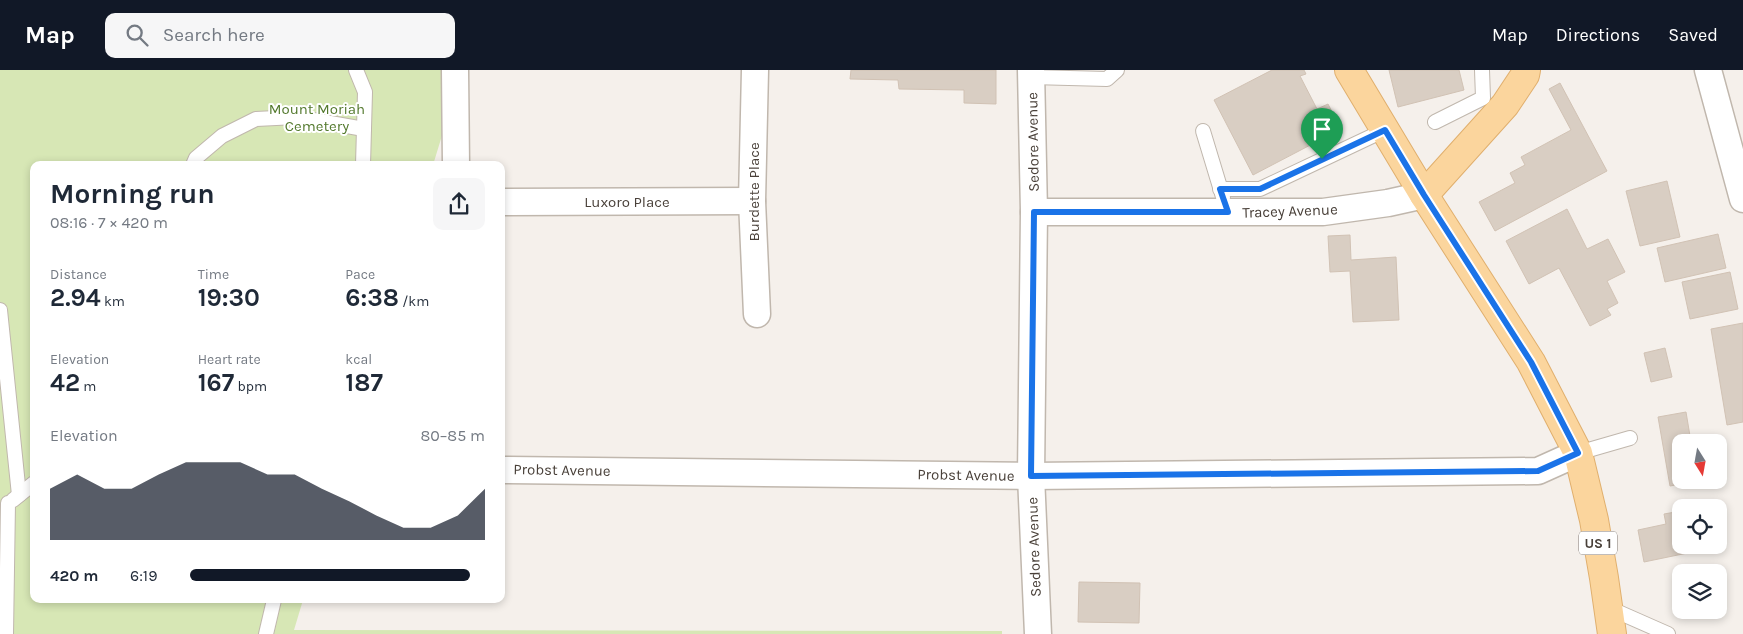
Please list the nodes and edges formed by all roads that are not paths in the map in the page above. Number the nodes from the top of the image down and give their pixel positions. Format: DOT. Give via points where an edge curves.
graph roads {
  1 [pos="356,70"];
  2 [pos="455,70"];
  3 [pos="755,70"];
  4 [pos="1117,70"];
  5 [pos="1349,70"];
  6 [pos="1482,70"];
  7 [pos="1526,70"];
  8 [pos="1708,70"];
  9 [pos="1031,73"];
  10 [pos="1435,122"];
  11 [pos="364,129"];
  12 [pos="1385,130"];
  13 [pos="1203,131"];
  14 [pos="195,161"];
  15 [pos="363,161"];
  16 [pos="456,161"];
  17 [pos="1424,195"];
  18 [pos="1743,199"];
  19 [pos="1224,201"];
  20 [pos="505,202"];
  21 [pos="752,202"];
  22 [pos="1034,212"];
  23 [pos="0,310"];
  24 [pos="757,314"];
  25 [pos="1630,438"];
  26 [pos="1578,453"];
  27 [pos="505,470"];
  28 [pos="1031,476"];
  29 [pos="30,486"];
  30 [pos="9,502"];
  31 [pos="273,603"];
  32 [pos="1610,621"];
  33 [pos="6,634"];
  34 [pos="266,634"];
  35 [pos="1038,634"];
  36 [pos="1668,634"];
  1 -- 11 [label="lane" via="365,92"];
  2 -- 16 [label="street"];
  3 -- 21 [label="street, Burdette Place"];
  4 -- 9 [label="lane" via="1107,79"];
  5 -- 12 [label="main road, US 1"];
  6 -- 10 [label="lane" via="1483,98"];
  7 -- 17 [label="main road" via="1505,105"];
  8 -- 18 [label="street"];
  9 -- 22 [label="street, Sedore Avenue"];
  11 -- 14 [label="lane" via="296,117 256,119 222,136"];
  11 -- 15 [label="lane"];
  12 -- 17 [label="main road, US 1"];
  12 -- 19 [label="lane" via="1260,189"];
  13 -- 19 [label="lane"];
  17 -- 19 [label="street, Tracey Avenue" via="1323,212"];
  17 -- 26 [label="main road, US 1" via="1531,362"];
  19 -- 22 [label="street, Tracey Avenue"];
  20 -- 21 [label="street, Luxoro Place"];
  21 -- 24 [label="street, Burdette Place"];
  22 -- 28 [label="street, Sedore Avenue"];
  23 -- 30 [label="lane"];
  25 -- 26 [label="lane"];
  26 -- 28 [label="street, Probst Avenue" via="1538,471"];
  26 -- 32 [label="main road, US 1" via="1594,520"];
  27 -- 28 [label="street, Probst Avenue"];
  28 -- 35 [label="street, Sedore Avenue"];
  29 -- 30 [label="lane"];
  30 -- 33 [label="lane"];
  31 -- 34 [label="lane"];
  32 -- 36 [label="lane"];
}
